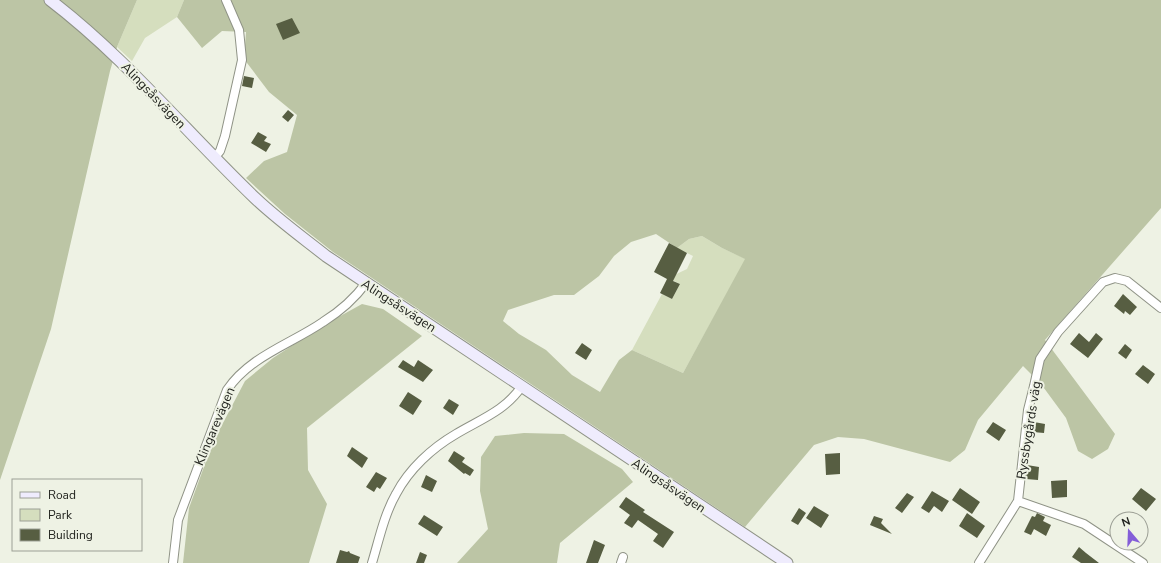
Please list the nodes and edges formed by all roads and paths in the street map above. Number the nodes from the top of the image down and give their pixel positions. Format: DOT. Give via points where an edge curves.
graph roads {
  1 [pos="50,0"];
  2 [pos="226,0"];
  3 [pos="216,156"];
  4 [pos="366,283"];
  5 [pos="1161,308"];
  6 [pos="522,386"];
  7 [pos="1018,501"];
  8 [pos="173,563"];
  9 [pos="372,563"];
  10 [pos="787,563"];
  11 [pos="979,563"];
  12 [pos="1143,563"];
  1 -- 3 [label="main road, Alingsåsvägen" via="114,54"];
  2 -- 3 [label="street" via="239,30 242,60 224,140"];
  3 -- 4 [label="main road, Alingsåsvägen" via="272,214"];
  4 -- 6 [label="main road, Alingsåsvägen"];
  4 -- 8 [label="street, Klingarevägen" via="352,299 324,322 259,358 236,377 227,390 178,520"];
  5 -- 7 [label="street, Ryssbygårds väg" via="1127,281 1115,278 1103,282 1058,332 1040,359 1028,410"];
  6 -- 9 [label="street" via="501,409 445,441 415,468 396,493"];
  6 -- 10 [label="main road, Alingsåsvägen"];
  7 -- 11 [label="street, Ryssbygårds väg"];
  7 -- 12 [label="street" via="1084,524"];
}
